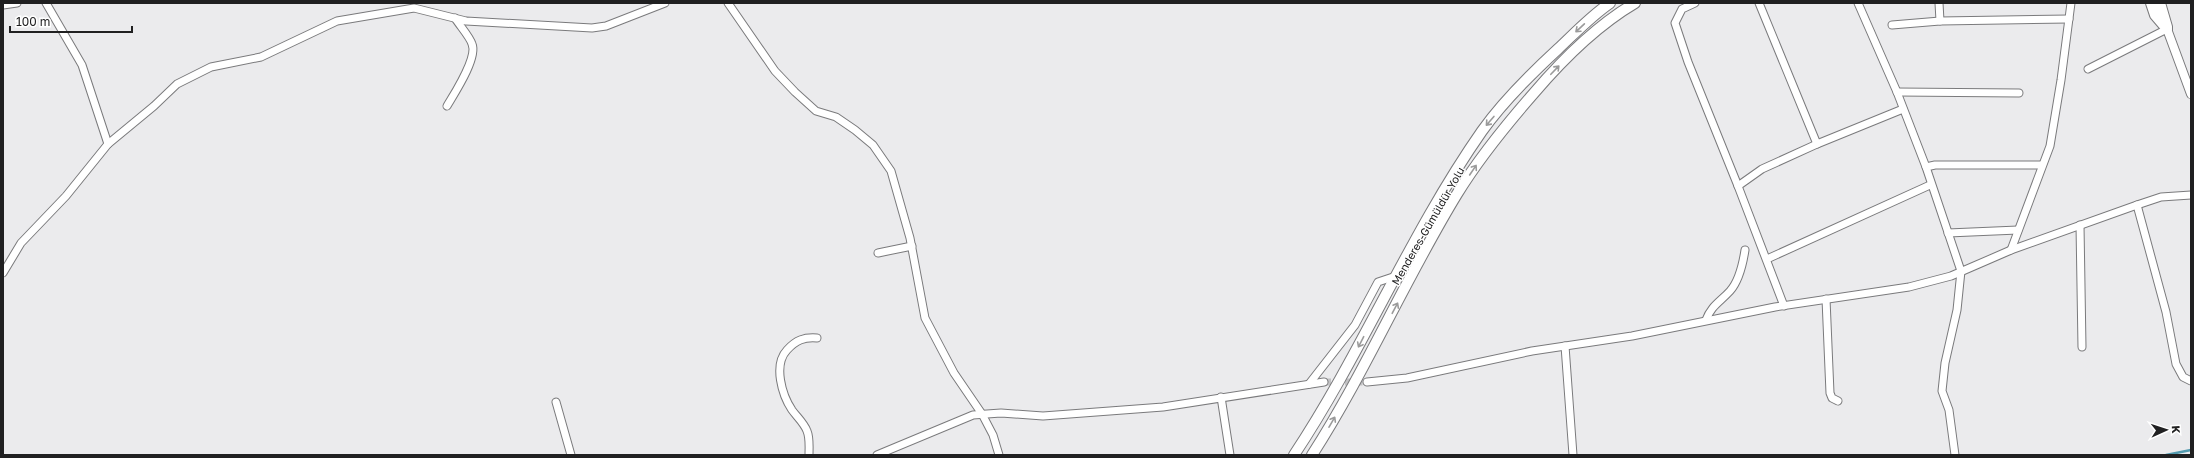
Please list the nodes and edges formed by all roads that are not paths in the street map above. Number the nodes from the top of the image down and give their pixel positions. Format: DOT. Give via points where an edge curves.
graph roads {
  1 [pos="17,3"];
  2 [pos="46,3"];
  3 [pos="665,3"];
  4 [pos="728,3"];
  5 [pos="1610,3"];
  6 [pos="1635,3"];
  7 [pos="1695,3"];
  8 [pos="1759,3"];
  9 [pos="1858,3"];
  10 [pos="1939,3"];
  11 [pos="2071,3"];
  12 [pos="2151,3"];
  13 [pos="2160,3"];
  14 [pos="3,4"];
  15 [pos="413,5"];
  16 [pos="455,18"];
  17 [pos="2069,19"];
  18 [pos="1940,21"];
  19 [pos="1892,25"];
  20 [pos="2167,29"];
  21 [pos="2088,69"];
  22 [pos="1896,92"];
  23 [pos="2019,93"];
  24 [pos="2191,94"];
  25 [pos="447,106"];
  26 [pos="1902,109"];
  27 [pos="108,144"];
  28 [pos="1817,144"];
  29 [pos="2042,165"];
  30 [pos="1926,167"];
  31 [pos="1930,185"];
  32 [pos="1738,186"];
  33 [pos="2191,195"];
  34 [pos="2137,205"];
  35 [pos="2080,225"];
  36 [pos="2018,230"];
  37 [pos="1948,233"];
  38 [pos="912,246"];
  39 [pos="1745,250"];
  40 [pos="2011,250"];
  41 [pos="878,253"];
  42 [pos="1767,259"];
  43 [pos="1961,271"];
  44 [pos="3,273"];
  45 [pos="1396,276"];
  46 [pos="1826,299"];
  47 [pos="1784,306"];
  48 [pos="1706,320"];
  49 [pos="817,338"];
  50 [pos="1565,346"];
  51 [pos="2082,347"];
  52 [pos="2191,381"];
  53 [pos="1324,382"];
  54 [pos="1367,382"];
  55 [pos="1309,384"];
  56 [pos="1221,397"];
  57 [pos="1838,401"];
  58 [pos="556,402"];
  59 [pos="982,414"];
  60 [pos="571,455"];
  61 [pos="810,455"];
  62 [pos="877,455"];
  63 [pos="999,455"];
  64 [pos="1230,455"];
  65 [pos="1294,455"];
  66 [pos="1312,455"];
  67 [pos="1573,455"];
  68 [pos="1954,455"];
  1 -- 14 [label="street"];
  2 -- 27 [label="street" via="82,65"];
  3 -- 16 [label="street" via="606,26 592,28 466,21"];
  4 -- 38 [label="street" via="775,71 795,92 816,111 836,117 872,145 891,171"];
  5 -- 45 [label="main road, Menderes-Gümüldür Yolu, one-way" via="1536,70 1483,129 1444,189"];
  66 -- 6 [label="main road, Menderes-Gümüldür Yolu, one-way" via="1361,372 1457,194 1490,145 1575,49"];
  7 -- 32 [label="street" via="1682,9 1675,22 1688,62"];
  8 -- 28 [label="street"];
  9 -- 22 [label="street"];
  10 -- 18 [label="street"];
  11 -- 17 [label="street"];
  12 -- 20 [label="main road" via="2155,15"];
  13 -- 20 [label="main road"];
  15 -- 16 [label="street"];
  15 -- 27 [label="street" via="337,21 260,57 211,67 177,84"];
  16 -- 25 [label="street" via="474,49 472,58"];
  17 -- 18 [label="street"];
  17 -- 29 [label="street" via="2050,146"];
  18 -- 19 [label="street"];
  20 -- 21 [label="street"];
  20 -- 24 [label="street"];
  22 -- 23 [label="street"];
  22 -- 26 [label="street"];
  26 -- 28 [label="street"];
  26 -- 30 [label="street"];
  27 -- 44 [label="street" via="66,196 21,243"];
  28 -- 32 [label="street" via="1762,169"];
  29 -- 30 [label="street"];
  29 -- 36 [label="street"];
  30 -- 31 [label="street"];
  31 -- 37 [label="street"];
  31 -- 42 [label="street"];
  32 -- 42 [label="street"];
  33 -- 34 [label="street" via="2161,197"];
  34 -- 35 [label="street"];
  34 -- 52 [label="street" via="2166,312 2176,364 2183,377"];
  35 -- 40 [label="street"];
  35 -- 51 [label="street"];
  36 -- 37 [label="street"];
  36 -- 40 [label="street"];
  37 -- 43 [label="street"];
  38 -- 41 [label="street"];
  38 -- 59 [label="street" via="926,318 954,372"];
  39 -- 48 [label="street" via="1743,265 1730,291 1709,311"];
  40 -- 43 [label="street"];
  42 -- 47 [label="street"];
  43 -- 46 [label="street" via="1909,287"];
  43 -- 68 [label="street" via="1957,310 1945,363 1942,391 1949,410"];
  45 -- 55 [label="street" via="1378,282 1355,325"];
  45 -- 65 [label="main road, Menderes-Gümüldür Yolu, one-way" via="1347,369"];
  46 -- 47 [label="street"];
  46 -- 57 [label="street" via="1830,393 1832,398"];
  47 -- 48 [label="street"];
  48 -- 50 [label="street" via="1632,336"];
  49 -- 61 [label="street" via="806,338 794,343 779,365 783,391 806,429"];
  50 -- 54 [label="street" via="1407,378"];
  50 -- 67 [label="street"];
  53 -- 55 [label="street"];
  55 -- 56 [label="street"];
  56 -- 59 [label="street" via="1163,407 1082,414"];
  56 -- 64 [label="street"];
  58 -- 60 [label="street"];
  59 -- 62 [label="street" via="973,415"];
  59 -- 63 [label="street"];
}
